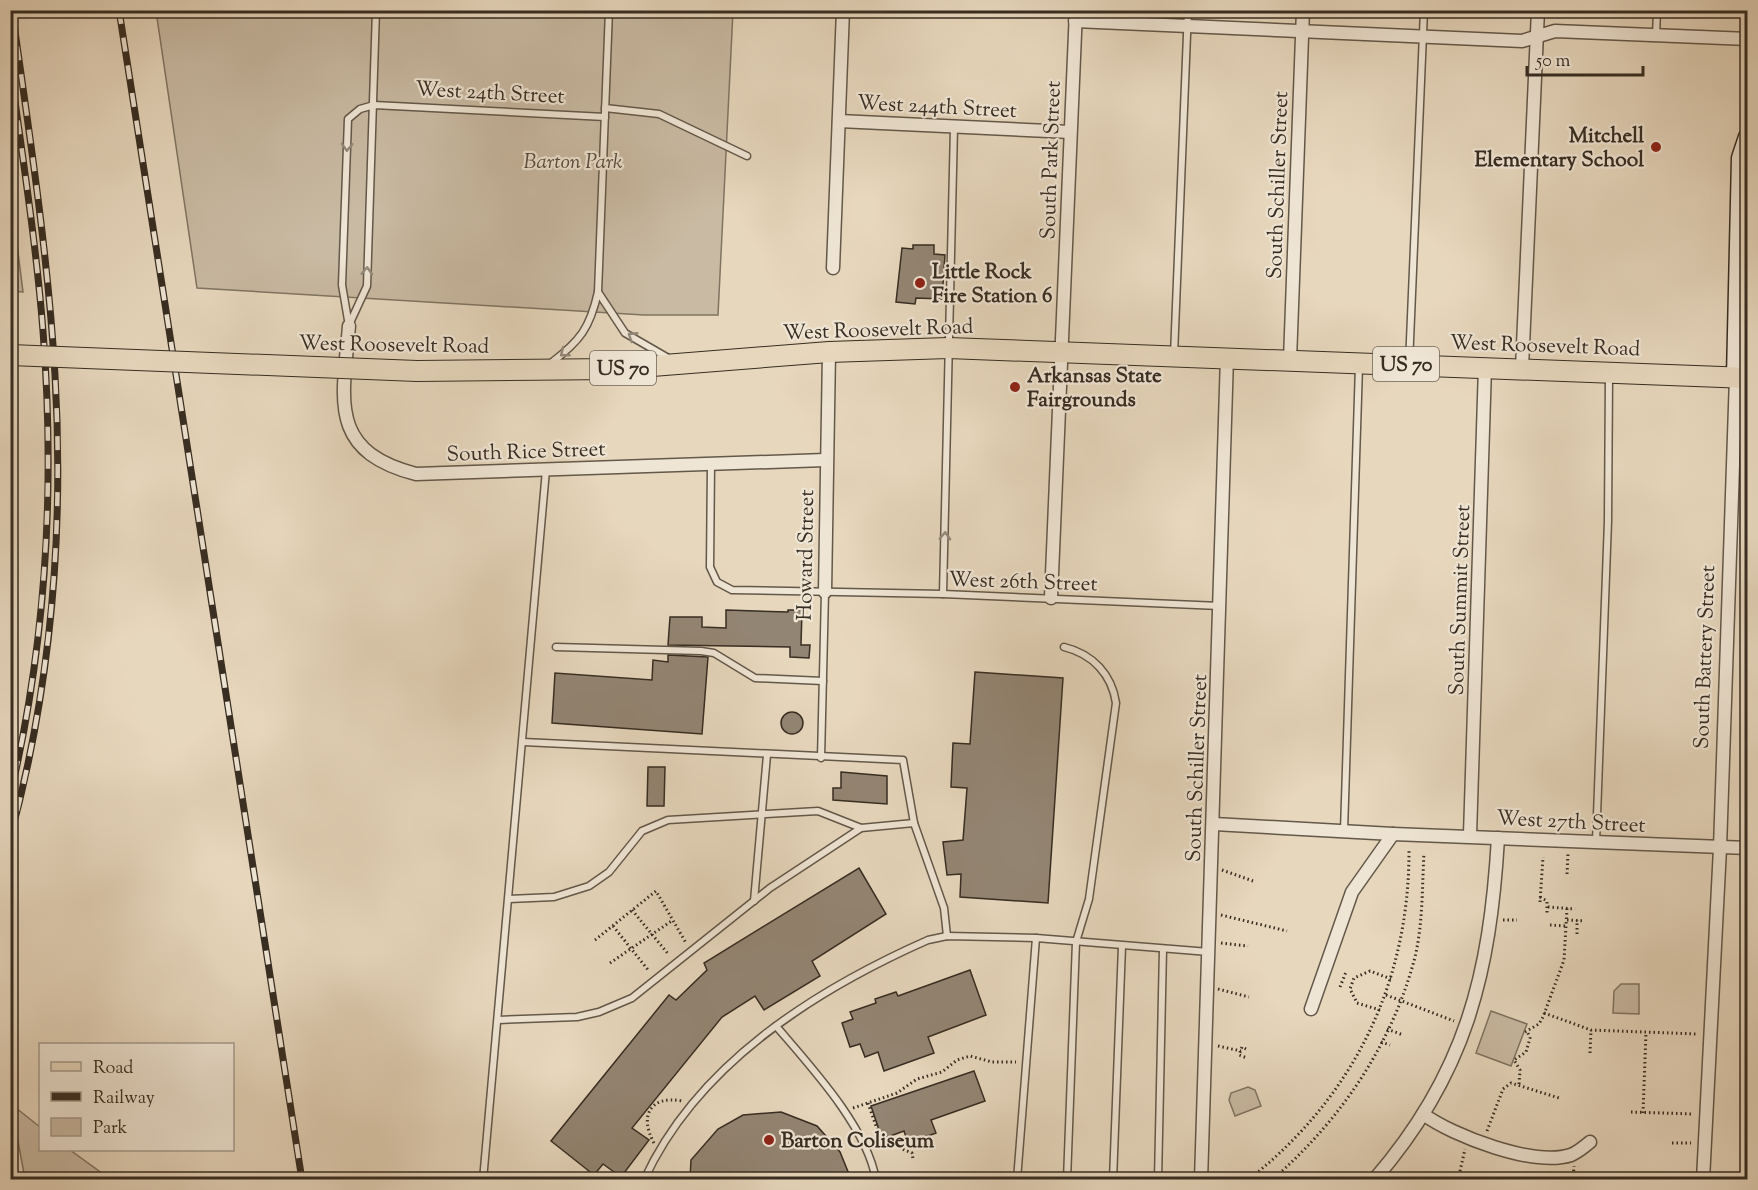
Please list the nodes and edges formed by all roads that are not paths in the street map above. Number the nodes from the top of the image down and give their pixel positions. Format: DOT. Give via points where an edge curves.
graph roads {
  1 [pos="376,10"];
  2 [pos="609,10"];
  3 [pos="843,10"];
  4 [pos="1188,10"];
  5 [pos="1304,10"];
  6 [pos="1424,10"];
  7 [pos="1538,10"];
  8 [pos="1657,10"];
  9 [pos="1076,16"];
  10 [pos="1188,25"];
  11 [pos="1302,30"];
  12 [pos="1423,36"];
  13 [pos="1656,36"];
  14 [pos="1537,37"];
  15 [pos="1748,39"];
  16 [pos="374,105"];
  17 [pos="605,108"];
  18 [pos="605,117"];
  19 [pos="839,121"];
  20 [pos="954,127"];
  21 [pos="1070,132"];
  22 [pos="1748,137"];
  23 [pos="747,156"];
  24 [pos="833,268"];
  25 [pos="598,292"];
  26 [pos="349,326"];
  27 [pos="948,348"];
  28 [pos="1063,351"];
  29 [pos="829,352"];
  30 [pos="10,355"];
  31 [pos="1174,355"];
  32 [pos="1227,357"];
  33 [pos="1290,360"];
  34 [pos="1359,363"];
  35 [pos="1409,364"];
  36 [pos="680,365"];
  37 [pos="1485,367"];
  38 [pos="1522,368"];
  39 [pos="541,371"];
  40 [pos="1609,372"];
  41 [pos="1742,377"];
  42 [pos="825,460"];
  43 [pos="711,464"];
  44 [pos="546,470"];
  45 [pos="825,592"];
  46 [pos="943,594"];
  47 [pos="1051,598"];
  48 [pos="1220,606"];
  49 [pos="556,647"];
  50 [pos="1064,647"];
  51 [pos="823,681"];
  52 [pos="523,742"];
  53 [pos="767,755"];
  54 [pos="821,758"];
  55 [pos="762,814"];
  56 [pos="914,823"];
  57 [pos="1214,824"];
  58 [pos="861,828"];
  59 [pos="1344,831"];
  60 [pos="1393,834"];
  61 [pos="1470,835"];
  62 [pos="1498,838"];
  63 [pos="1596,842"];
  64 [pos="1720,848"];
  65 [pos="1748,848"];
  66 [pos="509,899"];
  67 [pos="754,901"];
  68 [pos="947,936"];
  69 [pos="1036,938"];
  70 [pos="1076,942"];
  71 [pos="1122,946"];
  72 [pos="1210,947"];
  73 [pos="1163,949"];
  74 [pos="1311,1009"];
  75 [pos="498,1020"];
  76 [pos="776,1026"];
  77 [pos="1423,1114"];
  78 [pos="1590,1142"];
  79 [pos="483,1179"];
  80 [pos="644,1179"];
  81 [pos="876,1179"];
  82 [pos="1017,1179"];
  83 [pos="1067,1179"];
  84 [pos="1113,1179"];
  85 [pos="1158,1179"];
  86 [pos="1201,1179"];
  87 [pos="1374,1179"];
  88 [pos="1703,1179"];
  1 -- 16 [label="lane, South Rice Street"];
  2 -- 17 [label="lane"];
  3 -- 19 [label="street"];
  4 -- 10 [label="lane"];
  5 -- 11 [label="street, South Schiller Street"];
  6 -- 12 [label="lane"];
  7 -- 14 [label="street"];
  8 -- 13 [label="lane"];
  9 -- 10 [label="street"];
  9 -- 21 [label="street, South Park Street"];
  10 -- 11 [label="street"];
  10 -- 31 [label="lane"];
  11 -- 12 [label="street"];
  11 -- 33 [label="street, South Schiller Street"];
  12 -- 14 [label="street" via="1522,41"];
  12 -- 35 [label="lane"];
  13 -- 14 [label="street" via="1555,31"];
  13 -- 15 [label="street"];
  14 -- 38 [label="street"];
  16 -- 18 [label="lane, West 24th Street"];
  26 -- 16 [label="lane, South Rice Street, one-way" via="367,286"];
  16 -- 26 [label="lane, South Rice Street, one-way" via="360,109 348,119 342,285"];
  17 -- 18 [label="lane"];
  17 -- 23 [label="lane" via="660,114"];
  18 -- 25 [label="lane"];
  19 -- 20 [label="street, West 244th Street"];
  19 -- 24 [label="street"];
  20 -- 21 [label="street, West 244th Street"];
  20 -- 27 [label="lane"];
  21 -- 28 [label="street, South Park Street"];
  22 -- 41 [label="street, South Battery Street" via="1741,158"];
  36 -- 25 [label="lane, one-way" via="625,333"];
  25 -- 39 [label="lane, one-way" via="585,332"];
  26 -- 44 [label="street, South Rice Street" via="344,398 347,427 387,466 416,474"];
  27 -- 28 [label="main road, West Roosevelt Road / US 70"];
  27 -- 29 [label="main road, West Roosevelt Road / US 70"];
  46 -- 27 [label="lane, one-way"];
  28 -- 31 [label="main road, West Roosevelt Road / US 70"];
  28 -- 47 [label="street, South Park Street"];
  29 -- 36 [label="main road, West Roosevelt Road / US 70"];
  29 -- 42 [label="street, Howard Street"];
  30 -- 39 [label="main road, West Roosevelt Road / US 70, bridge" via="417,371"];
  31 -- 32 [label="main road, West Roosevelt Road / US 70"];
  32 -- 33 [label="main road, West Roosevelt Road / US 70"];
  32 -- 48 [label="street, South Schiller Street"];
  33 -- 34 [label="main road, West Roosevelt Road / US 70"];
  34 -- 35 [label="main road, West Roosevelt Road / US 70"];
  34 -- 59 [label="lane"];
  35 -- 37 [label="main road, West Roosevelt Road / US 70"];
  36 -- 39 [label="main road, West Roosevelt Road / US 70"];
  37 -- 38 [label="main road, West Roosevelt Road / US 70"];
  37 -- 61 [label="street, South Summit Street"];
  38 -- 40 [label="main road, West Roosevelt Road / US 70"];
  40 -- 41 [label="main road, West Roosevelt Road / US 70"];
  40 -- 63 [label="lane" via="1608,520"];
  41 -- 64 [label="street, South Battery Street"];
  42 -- 43 [label="street, South Rice Street"];
  42 -- 45 [label="street, Howard Street"];
  43 -- 44 [label="street, South Rice Street"];
  43 -- 45 [label="lane, West 26th Street" via="710,567 717,582 732,590"];
  44 -- 52 [label="lane"];
  45 -- 46 [label="lane, West 26th Street"];
  45 -- 51 [label="lane, Howard Street"];
  46 -- 47 [label="lane, West 26th Street"];
  47 -- 48 [label="lane, West 26th Street"];
  48 -- 57 [label="street, South Schiller Street"];
  49 -- 51 [label="lane" via="714,652 755,678"];
  50 -- 70 [label="lane" via="1082,653 1101,667 1112,683 1116,703 1089,899"];
  51 -- 54 [label="lane, Howard Street"];
  52 -- 53 [label="lane"];
  52 -- 66 [label="lane"];
  53 -- 54 [label="lane"];
  53 -- 55 [label="lane"];
  54 -- 56 [label="lane" via="903,760"];
  55 -- 58 [label="lane" via="818,811"];
  55 -- 66 [label="lane" via="656,823 642,831 609,872 589,886 554,897"];
  55 -- 67 [label="lane"];
  56 -- 58 [label="lane"];
  56 -- 68 [label="lane" via="944,908"];
  57 -- 59 [label="street, West 27th Street"];
  57 -- 72 [label="street, South Schiller Street"];
  58 -- 67 [label="lane"];
  59 -- 60 [label="street, West 27th Street"];
  60 -- 61 [label="street, West 27th Street"];
  60 -- 74 [label="street" via="1352,892"];
  61 -- 62 [label="street, West 27th Street"];
  62 -- 63 [label="street, West 27th Street"];
  62 -- 77 [label="street" via="1492,920 1479,988 1455,1055"];
  63 -- 64 [label="street, West 27th Street"];
  64 -- 65 [label="street, West 27th Street"];
  64 -- 88 [label="street, South Battery Street"];
  66 -- 75 [label="lane"];
  67 -- 75 [label="lane" via="632,998 577,1017"];
  68 -- 69 [label="lane"];
  68 -- 76 [label="lane" via="906,950"];
  69 -- 70 [label="lane"];
  69 -- 82 [label="lane"];
  70 -- 71 [label="lane"];
  70 -- 83 [label="lane"];
  71 -- 73 [label="lane"];
  71 -- 84 [label="lane"];
  72 -- 73 [label="lane"];
  72 -- 86 [label="street, South Schiller Street"];
  73 -- 85 [label="lane"];
  75 -- 79 [label="lane"];
  76 -- 80 [label="lane" via="684,1110"];
  76 -- 81 [label="lane" via="813,1069 866,1143"];
  77 -- 78 [label="street" via="1482,1144 1553,1157 1571,1155"];
  77 -- 87 [label="street"];
}
